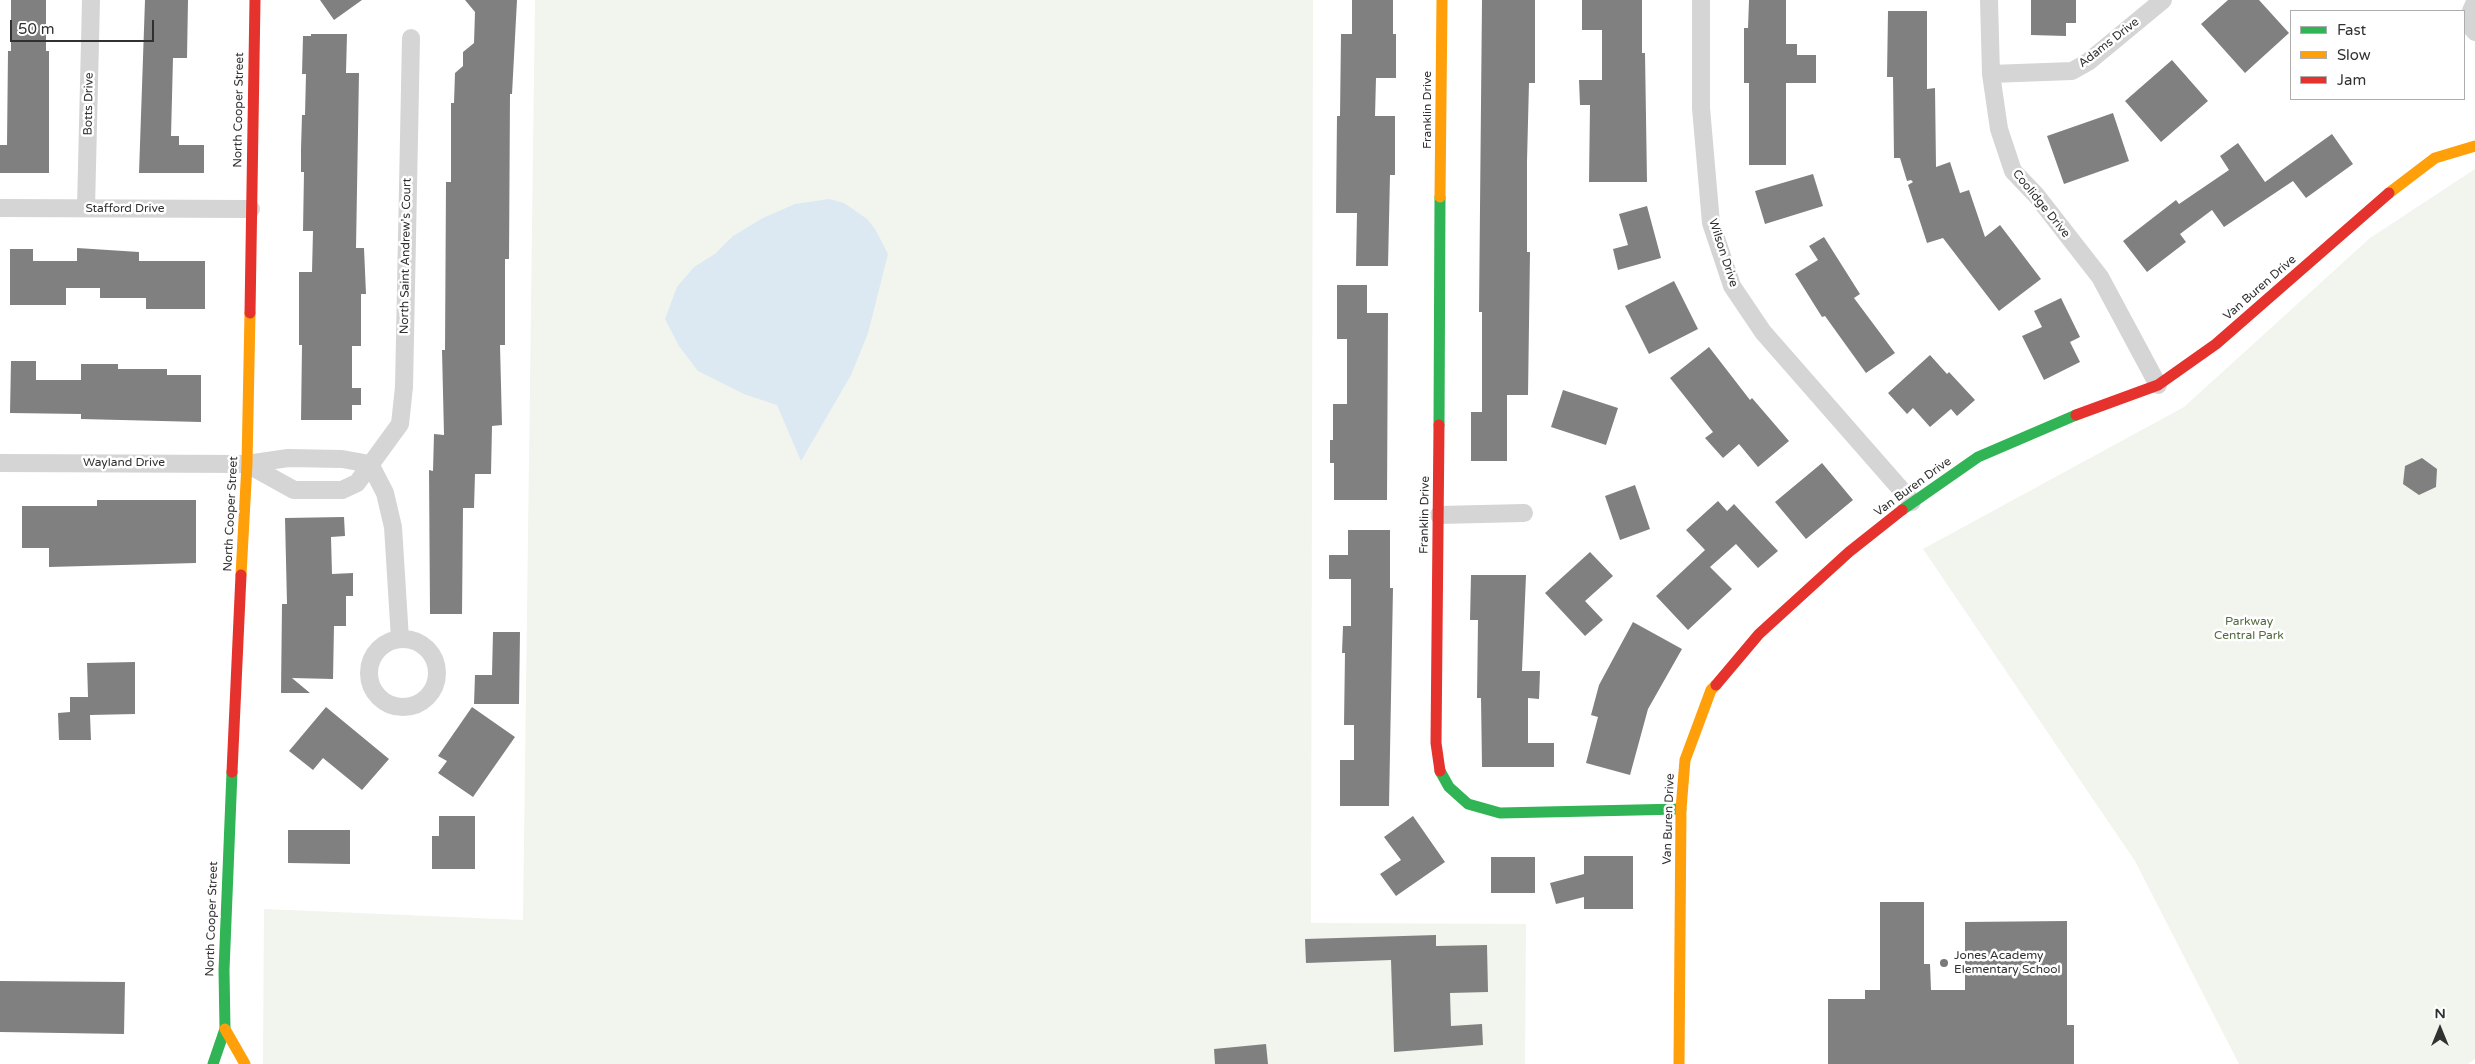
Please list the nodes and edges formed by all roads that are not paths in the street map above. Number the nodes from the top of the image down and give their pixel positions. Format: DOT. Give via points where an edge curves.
graph roads {
  1 [pos="91,0"];
  2 [pos="255,0"];
  3 [pos="1442,0"];
  4 [pos="1701,0"];
  5 [pos="1989,0"];
  6 [pos="2163,0"];
  7 [pos="2475,2"];
  8 [pos="2475,32"];
  9 [pos="411,38"];
  10 [pos="1991,74"];
  11 [pos="2475,146"];
  12 [pos="0,208"];
  13 [pos="86,208"];
  14 [pos="251,209"];
  15 [pos="2158,385"];
  16 [pos="0,463"];
  17 [pos="247,464"];
  18 [pos="370,464"];
  19 [pos="1912,502"];
  20 [pos="1524,513"];
  21 [pos="1439,515"];
  22 [pos="400,639"];
  23 [pos="1681,809"];
  24 [pos="225,1029"];
  25 [pos="213,1064"];
  26 [pos="245,1064"];
  27 [pos="1679,1064"];
  1 -- 13 [label="street, Botts Drive"];
  2 -- 14 [label="street, North Cooper Street"];
  3 -- 21 [label="street, Franklin Drive"];
  4 -- 19 [label="street, Wilson Drive" via="1701,108 1711,223 1732,286 1763,332"];
  5 -- 10 [label="street, Coolidge Drive"];
  6 -- 10 [label="street, Adams Drive" via="2088,62 2072,71"];
  7 -- 8 [label="street" via="2471,11 2471,27"];
  9 -- 18 [label="street, North Saint Andrew's Court" via="404,386 400,424"];
  10 -- 15 [label="street, Coolidge Drive" via="1999,128 2013,171 2036,195 2100,277"];
  11 -- 15 [label="street, Van Buren Drive" via="2435,158 2410,175 2216,344"];
  12 -- 13 [label="street, Stafford Drive"];
  13 -- 14 [label="street, Stafford Drive"];
  14 -- 17 [label="street, North Cooper Street"];
  15 -- 19 [label="street, Van Buren Drive" via="2051,424 1978,457"];
  16 -- 17 [label="street, Wayland Drive"];
  17 -- 18 [label="street, Wayland Drive" via="288,458 342,459"];
  17 -- 18 [label="street, North Saint Andrew's Court" via="294,490 342,490 357,483"];
  17 -- 24 [label="street, North Cooper Street" via="230,802"];
  18 -- 22 [label="street" via="384,493 393,527"];
  19 -- 23 [label="street, Van Buren Drive" via="1849,552 1759,634 1711,690 1685,760"];
  20 -- 21 [label="street"];
  21 -- 23 [label="street, Franklin Drive" via="1436,743 1440,771 1449,787 1468,804 1500,813"];
  23 -- 27 [label="street, Van Buren Drive"];
  24 -- 25 [label="street, North Cooper Street"];
  24 -- 26 [label="street, North Cooper Street"];
}
